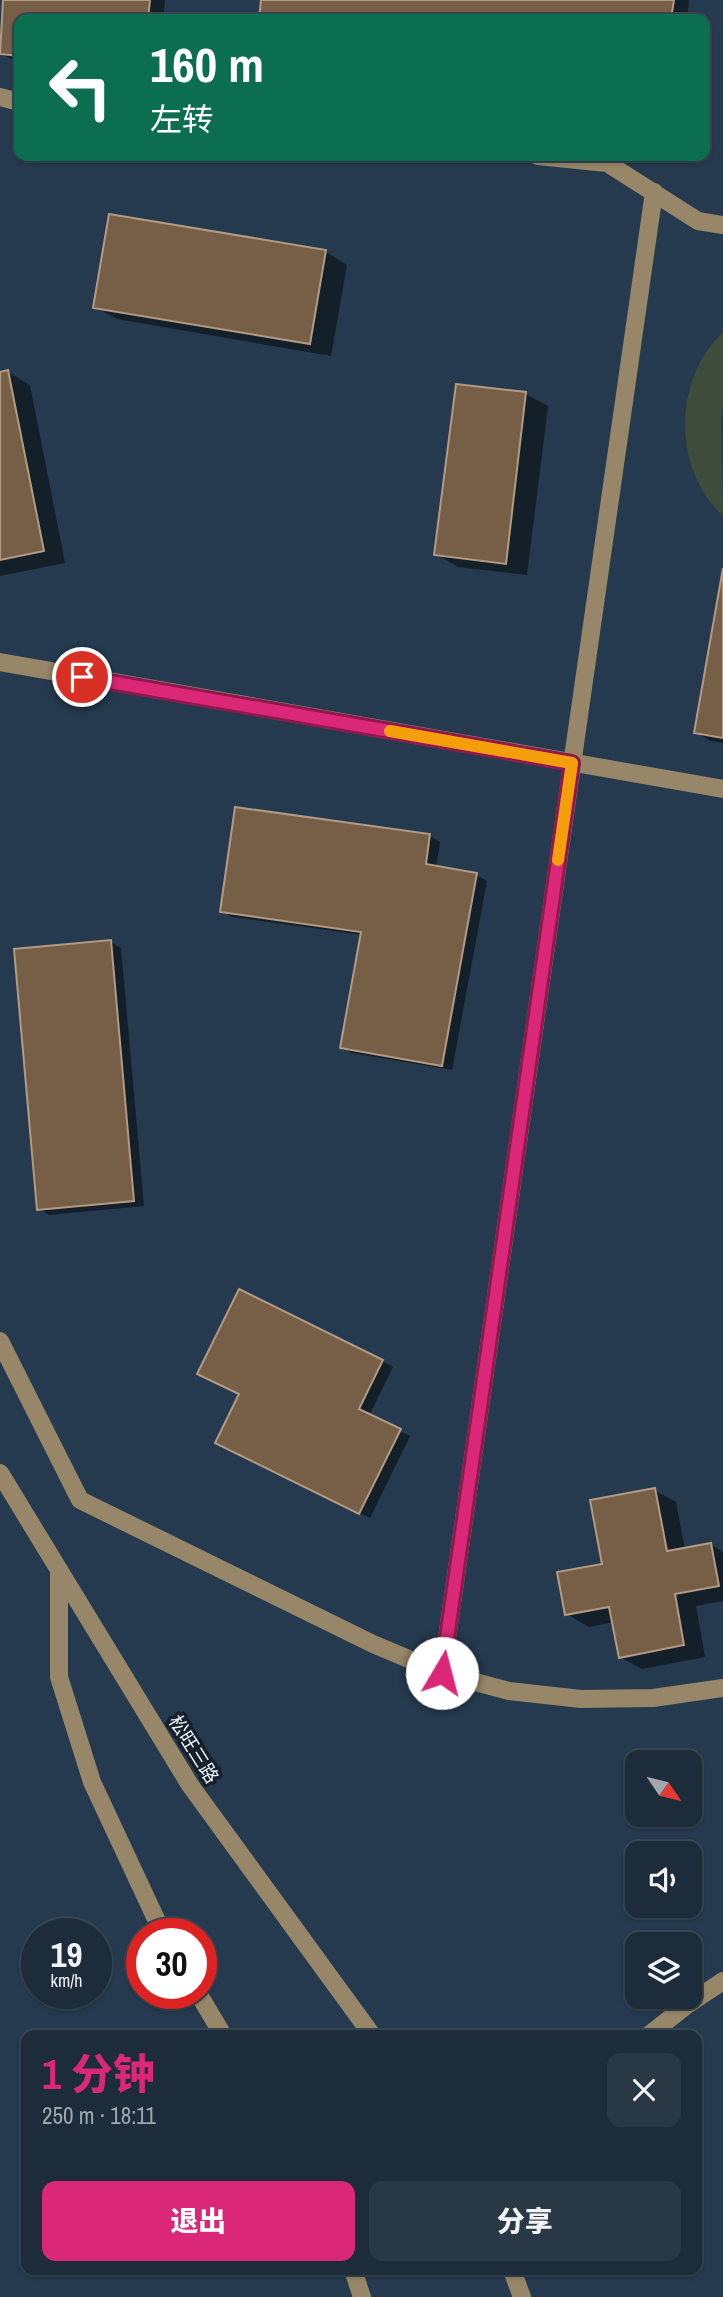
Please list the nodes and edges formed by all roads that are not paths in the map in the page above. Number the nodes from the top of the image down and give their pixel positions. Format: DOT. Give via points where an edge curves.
graph roads {
  1 [pos="587,161"];
  2 [pos="654,192"];
  3 [pos="723,225"];
  4 [pos="0,662"];
  5 [pos="572,763"];
  6 [pos="723,789"];
  7 [pos="0,1341"];
  8 [pos="0,1473"];
  9 [pos="59,1570"];
  10 [pos="442,1673"];
  11 [pos="723,1688"];
  12 [pos="156,1918"];
  13 [pos="723,1981"];
  14 [pos="208,2009"];
  15 [pos="220,2030"];
  16 [pos="368,2030"];
  17 [pos="655,2030"];
  18 [pos="355,2275"];
  19 [pos="514,2275"];
  20 [pos="362,2297"];
  21 [pos="522,2297"];
  1 -- 2 [label="street" via="607,163"];
  2 -- 3 [label="street" via="698,221"];
  2 -- 5 [label="street"];
  4 -- 5 [label="street"];
  5 -- 6 [label="street"];
  5 -- 10 [label="street"];
  7 -- 10 [label="street" via="80,1500 373,1644"];
  8 -- 9 [label="street, 松旺三路"];
  9 -- 12 [label="street" via="59,1677 92,1782"];
  9 -- 16 [label="street, 松旺三路" via="190,1785"];
  10 -- 11 [label="street" via="509,1691 581,1699 653,1698"];
  13 -- 17 [label="street"];
  14 -- 15 [label="street"];
  18 -- 20 [label="street"];
  19 -- 21 [label="street"];
}
